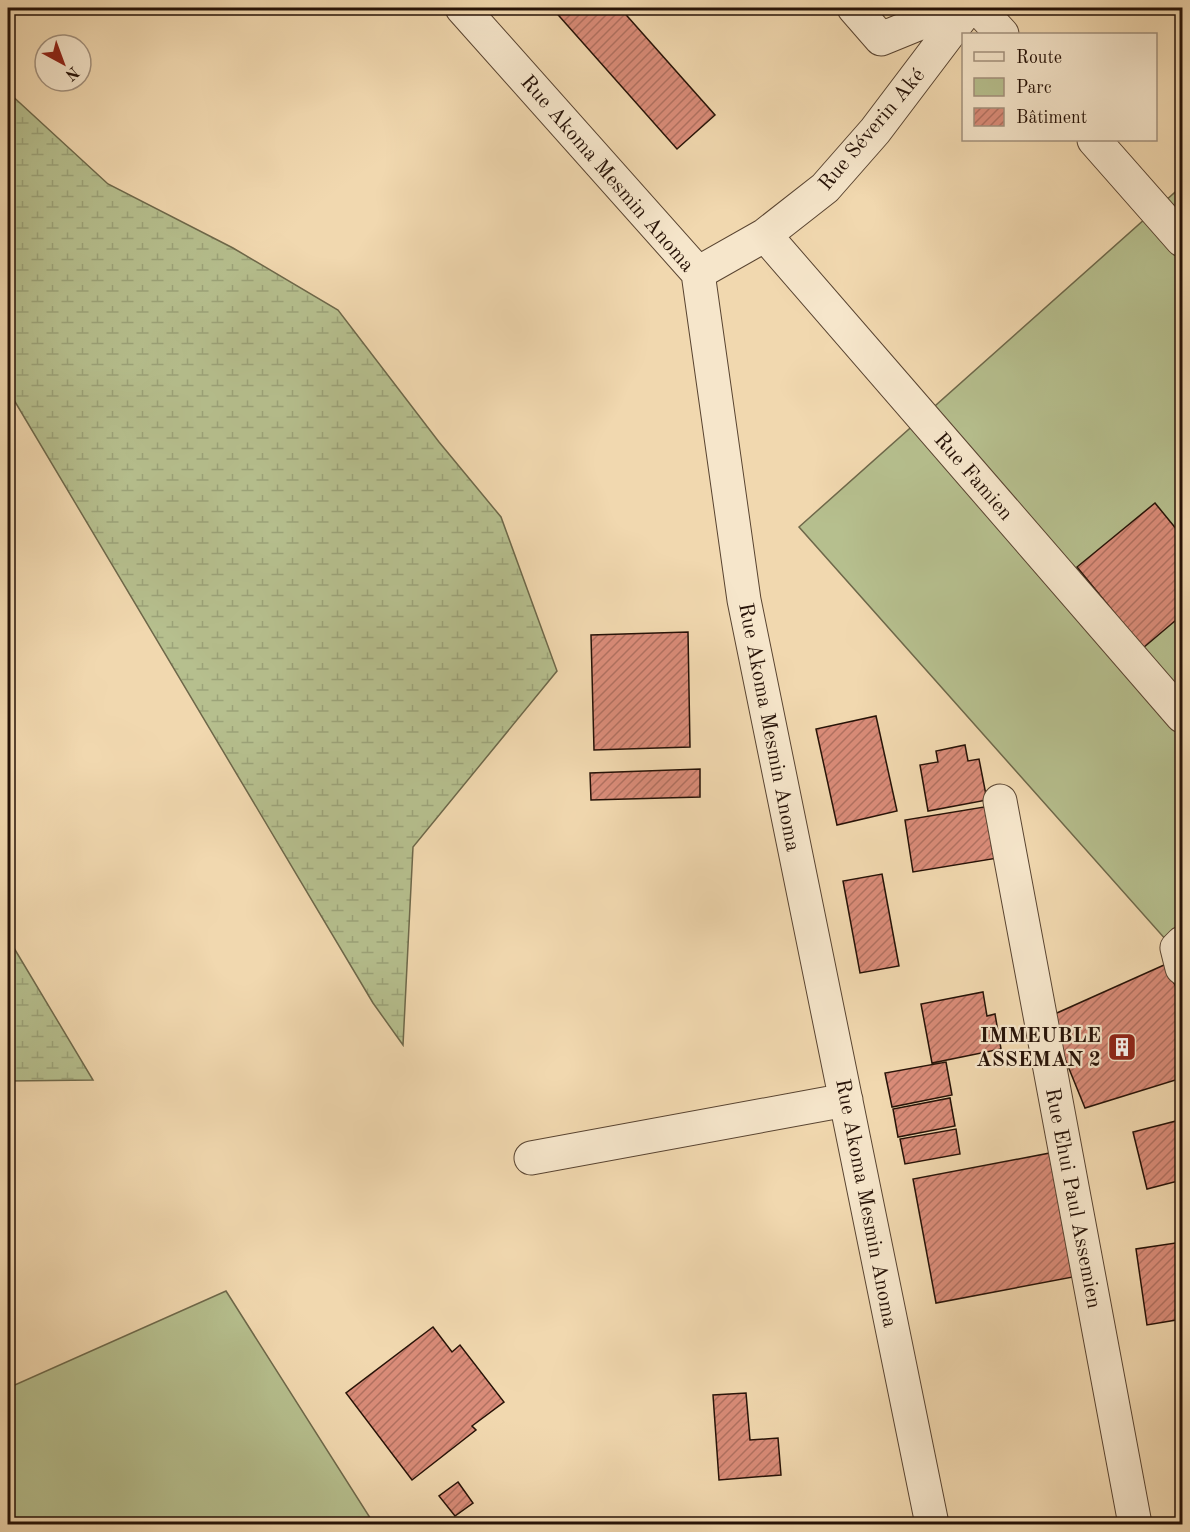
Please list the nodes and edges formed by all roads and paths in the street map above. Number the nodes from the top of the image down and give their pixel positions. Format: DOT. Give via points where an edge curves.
graph roads {
  1 [pos="462,8"];
  2 [pos="854,8"];
  3 [pos="957,8"];
  4 [pos="968,8"];
  5 [pos="978,8"];
  6 [pos="1001,33"];
  7 [pos="1095,141"];
  8 [pos="765,235"];
  9 [pos="1182,240"];
  10 [pos="698,273"];
  11 [pos="1182,716"];
  12 [pos="999,801"];
  13 [pos="1182,943"];
  14 [pos="1182,968"];
  15 [pos="846,1100"];
  16 [pos="531,1158"];
  17 [pos="932,1524"];
  18 [pos="1135,1524"];
  1 -- 10 [label="street, Rue Akoma Mesmin Anoma"];
  2 -- 3 [label="street" via="881,39"];
  4 -- 8 [label="street, Rue Séverin Aké" via="875,131 825,188"];
  5 -- 6 [label="street"];
  7 -- 9 [label="street"];
  8 -- 10 [label="street, Rue Séverin Aké"];
  8 -- 11 [label="street, Rue Famien"];
  10 -- 15 [label="street, Rue Akoma Mesmin Anoma" via="744,600"];
  12 -- 18 [label="street, Rue Ehui Paul Assemien"];
  13 -- 14 [label="street" via="1177,948"];
  15 -- 16 [label="street"];
  15 -- 17 [label="street, Rue Akoma Mesmin Anoma"];
}
